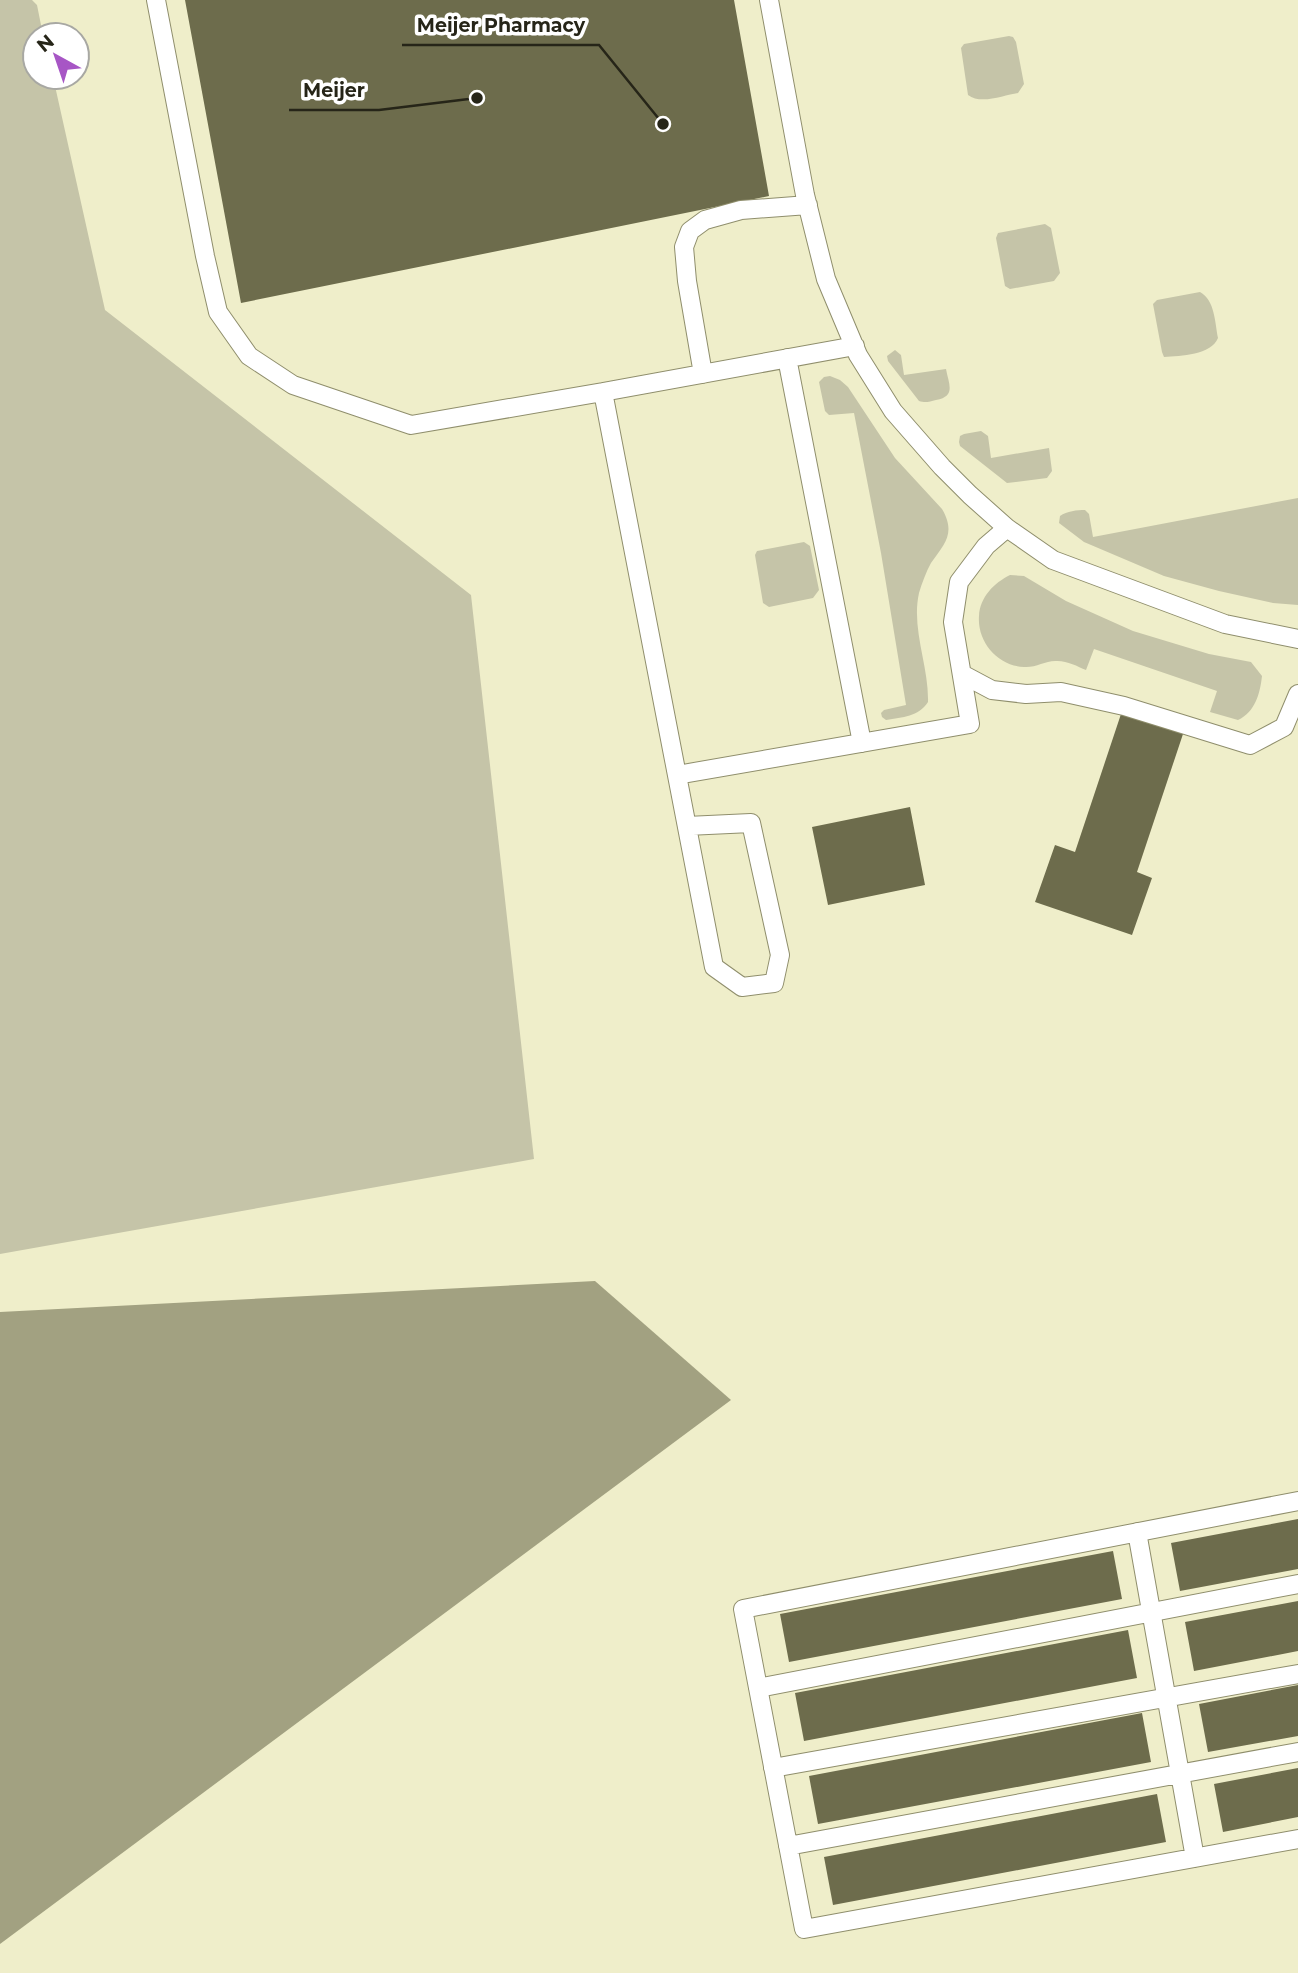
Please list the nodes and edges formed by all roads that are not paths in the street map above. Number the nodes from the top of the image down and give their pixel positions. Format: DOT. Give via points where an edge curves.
graph roads {
  1 [pos="156,0"];
  2 [pos="769,0"];
  3 [pos="808,205"];
  4 [pos="855,346"];
  5 [pos="787,358"];
  6 [pos="703,374"];
  7 [pos="603,392"];
  8 [pos="1007,528"];
  9 [pos="1298,639"];
  10 [pos="962,674"];
  11 [pos="1298,694"];
  12 [pos="862,743"];
  13 [pos="677,775"];
  14 [pos="687,826"];
  15 [pos="1298,1501"];
  16 [pos="1137,1532"];
  17 [pos="1298,1584"];
  18 [pos="1151,1612"];
  19 [pos="1298,1674"];
  20 [pos="758,1688"];
  21 [pos="1166,1698"];
  22 [pos="1298,1752"];
  23 [pos="773,1768"];
  24 [pos="1180,1774"];
  25 [pos="1298,1839"];
  26 [pos="788,1846"];
  27 [pos="1195,1858"];
  1 -- 7 [label="lane" via="218,312 249,356 293,385 411,425"];
  2 -- 3 [label="lane"];
  3 -- 4 [label="lane" via="826,278"];
  3 -- 6 [label="lane" via="741,210 705,220 690,231 684,247 687,281"];
  4 -- 5 [label="lane"];
  4 -- 8 [label="lane" via="893,411 942,467"];
  5 -- 6 [label="lane"];
  5 -- 12 [label="lane"];
  6 -- 7 [label="lane"];
  7 -- 13 [label="lane"];
  8 -- 9 [label="lane" via="1066,565 1225,624"];
  8 -- 10 [label="lane" via="959,582 953,622"];
  10 -- 11 [label="lane" via="992,690 1061,692 1124,706 1250,745 1284,727"];
  10 -- 12 [label="lane" via="970,724"];
  12 -- 13 [label="lane"];
  13 -- 14 [label="lane"];
  14 -- 14 [label="lane" via="714,967 742,987 774,983 780,955 751,822"];
  15 -- 16 [label="lane"];
  16 -- 18 [label="lane"];
  16 -- 20 [label="lane" via="743,1609"];
  17 -- 18 [label="lane"];
  18 -- 20 [label="lane"];
  18 -- 21 [label="lane"];
  19 -- 21 [label="lane"];
  20 -- 23 [label="lane"];
  21 -- 23 [label="lane"];
  21 -- 24 [label="lane"];
  22 -- 24 [label="lane"];
  23 -- 26 [label="lane"];
  24 -- 26 [label="lane"];
  24 -- 27 [label="lane"];
  25 -- 27 [label="lane"];
  26 -- 27 [label="lane" via="804,1929"];
}
